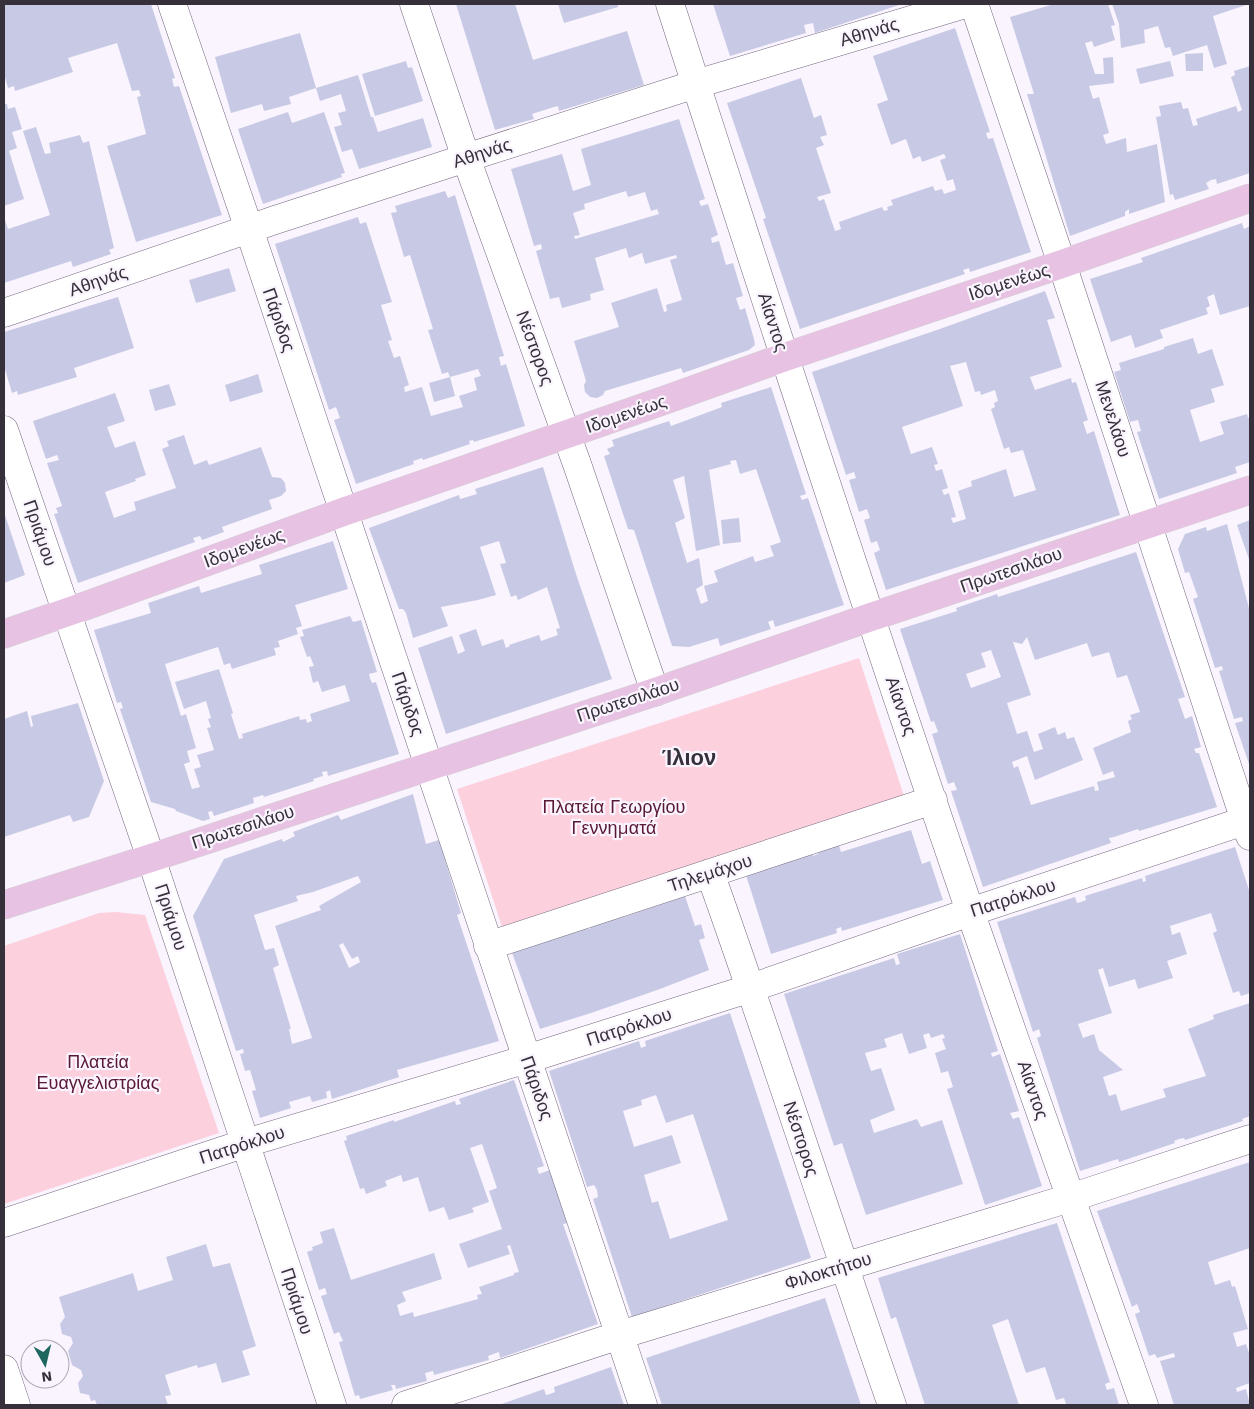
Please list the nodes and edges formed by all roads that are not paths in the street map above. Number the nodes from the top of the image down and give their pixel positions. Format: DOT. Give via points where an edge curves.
graph roads {
  1 [pos="172,4"];
  2 [pos="414,4"];
  3 [pos="670,4"];
  4 [pos="965,4"];
  5 [pos="974,4"];
  6 [pos="696,84"];
  7 [pos="466,158"];
  8 [pos="1250,198"];
  9 [pos="249,229"];
  10 [pos="1062,264"];
  11 [pos="4,313"];
  12 [pos="785,357"];
  13 [pos="4,430"];
  14 [pos="567,434"];
  15 [pos="1250,490"];
  16 [pos="344,512"];
  17 [pos="1147,523"];
  18 [pos="67,612"];
  19 [pos="871,617"];
  20 [pos="4,634"];
  21 [pos="655,692"];
  22 [pos="429,766"];
  23 [pos="932,800"];
  24 [pos="1249,825"];
  25 [pos="151,858"];
  26 [pos="710,873"];
  27 [pos="4,905"];
  28 [pos="970,912"];
  29 [pos="488,946"];
  30 [pos="751,988"];
  31 [pos="527,1059"];
  32 [pos="1250,1139"];
  33 [pos="246,1143"];
  34 [pos="1070,1198"];
  35 [pos="4,1223"];
  36 [pos="844,1267"];
  37 [pos="620,1335"];
  38 [pos="4,1369"];
  39 [pos="16,1405"];
  40 [pos="332,1405"];
  41 [pos="406,1405"];
  42 [pos="644,1405"];
  43 [pos="892,1405"];
  44 [pos="1144,1405"];
  1 -- 9 [label="street, Πάριδος"];
  2 -- 7 [label="street, Νέστορος"];
  3 -- 6 [label="street, Αίαντος"];
  4 -- 6 [label="street, Αθηνάς"];
  5 -- 10 [label="street, Μενελάου"];
  6 -- 7 [label="street, Αθηνάς"];
  6 -- 12 [label="street, Αίαντος"];
  7 -- 9 [label="street, Αθηνάς"];
  7 -- 14 [label="street, Νέστορος"];
  8 -- 10 [label="main road, Ιδομενέως"];
  9 -- 11 [label="street, Αθηνάς"];
  9 -- 16 [label="street, Πάριδος"];
  10 -- 12 [label="main road, Ιδομενέως"];
  10 -- 17 [label="street, Μενελάου"];
  12 -- 14 [label="main road, Ιδομενέως"];
  12 -- 19 [label="street, Αίαντος"];
  13 -- 18 [label="street, Πριάμου"];
  14 -- 16 [label="main road, Ιδομενέως"];
  14 -- 21 [label="street, Νέστορος"];
  15 -- 17 [label="main road, Πρωτεσιλάου"];
  16 -- 18 [label="main road, Ιδομενέως"];
  16 -- 22 [label="street, Πάριδος"];
  17 -- 19 [label="main road, Πρωτεσιλάου"];
  17 -- 24 [label="street, Μενελάου"];
  18 -- 20 [label="main road, Ιδομενέως"];
  18 -- 25 [label="street, Πριάμου"];
  19 -- 21 [label="main road, Πρωτεσιλάου"];
  19 -- 23 [label="street, Αίαντος"];
  21 -- 22 [label="main road, Πρωτεσιλάου"];
  22 -- 25 [label="main road, Πρωτεσιλάου"];
  22 -- 29 [label="street, Πάριδος"];
  23 -- 26 [label="street, Τηλεμάχου"];
  23 -- 28 [label="street, Αίαντος"];
  24 -- 28 [label="street, Πατρόκλου"];
  25 -- 27 [label="main road, Πρωτεσιλάου"];
  25 -- 33 [label="street, Πριάμου"];
  26 -- 29 [label="street, Τηλεμάχου"];
  26 -- 30 [label="street, Νέστορος"];
  28 -- 30 [label="street, Πατρόκλου"];
  28 -- 34 [label="street, Αίαντος"];
  29 -- 31 [label="street, Πάριδος"];
  30 -- 31 [label="street, Πατρόκλου"];
  30 -- 36 [label="street, Νέστορος"];
  31 -- 33 [label="street, Πατρόκλου"];
  31 -- 37 [label="street, Πάριδος"];
  32 -- 34 [label="street, Φιλοκτήτου"];
  33 -- 35 [label="street, Πατρόκλου"];
  33 -- 40 [label="street, Πριάμου"];
  34 -- 36 [label="street, Φιλοκτήτου"];
  34 -- 44 [label="street, Αίαντος"];
  36 -- 37 [label="street, Φιλοκτήτου"];
  36 -- 43 [label="street, Νέστορος"];
  37 -- 41 [label="street, Φιλοκτήτου"];
  37 -- 42 [label="street, Πάριδος"];
  38 -- 39 [label="street"];
}
